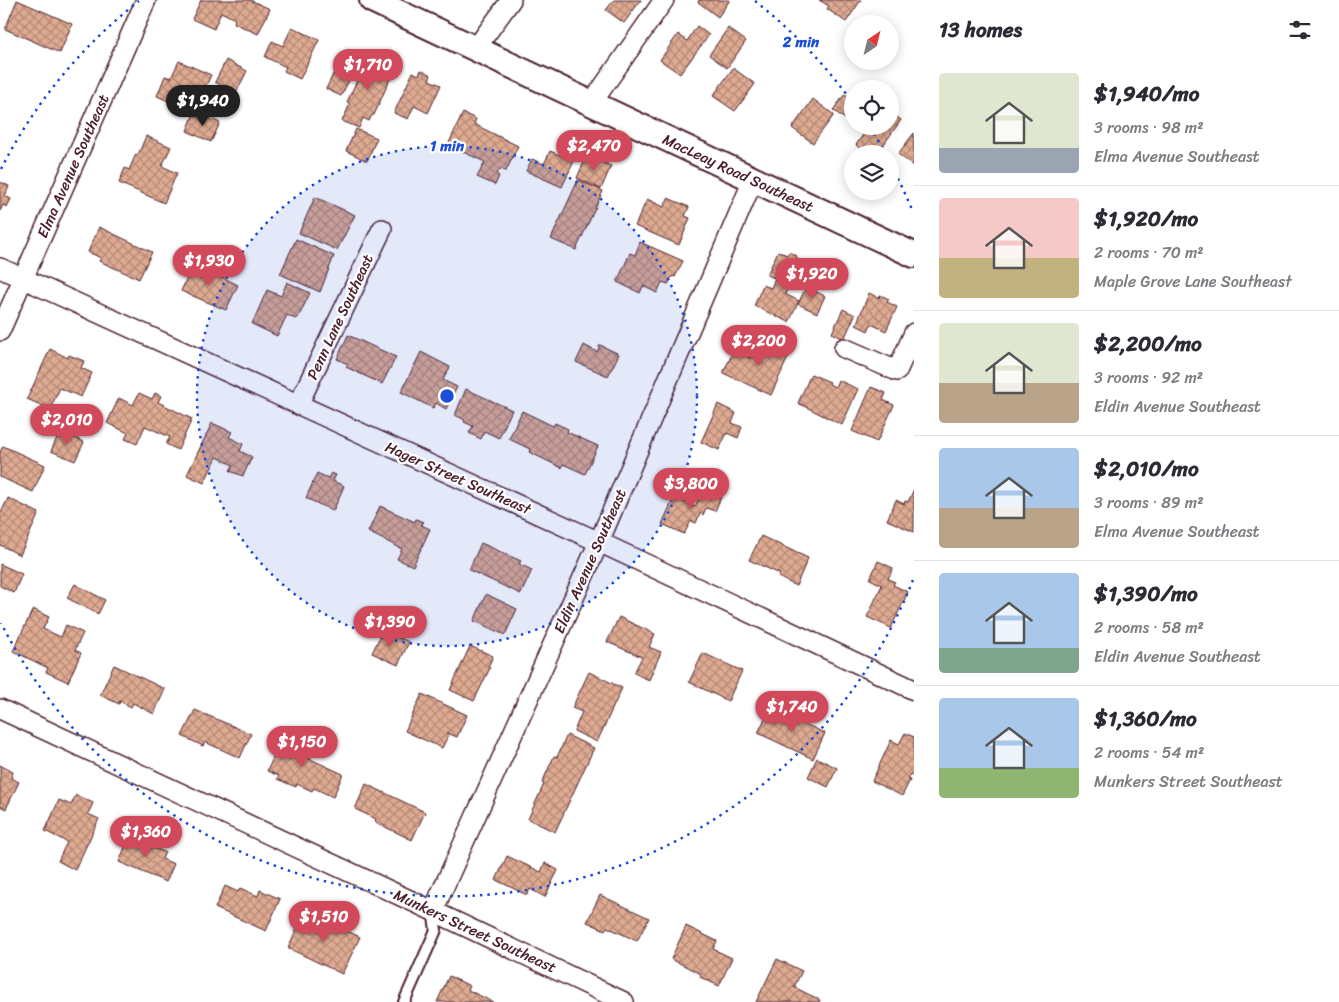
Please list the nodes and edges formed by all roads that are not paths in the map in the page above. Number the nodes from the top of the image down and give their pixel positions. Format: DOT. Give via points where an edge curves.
graph roads {
  1 [pos="146,0"];
  2 [pos="372,0"];
  3 [pos="512,0"];
  4 [pos="664,0"];
  5 [pos="476,48"];
  6 [pos="591,104"];
  7 [pos="753,180"];
  8 [pos="382,229"];
  9 [pos="914,255"];
  10 [pos="0,268"];
  11 [pos="23,279"];
  12 [pos="0,331"];
  13 [pos="914,333"];
  14 [pos="844,348"];
  15 [pos="298,406"];
  16 [pos="600,542"];
  17 [pos="914,690"];
  18 [pos="0,709"];
  19 [pos="433,911"];
  20 [pos="404,1002"];
  21 [pos="624,1002"];
  1 -- 11 [label="street, Elma Avenue Southeast"];
  2 -- 5 [label="street, MacLeay Road Southeast"];
  3 -- 5 [label="street"];
  4 -- 6 [label="street"];
  5 -- 6 [label="street, MacLeay Road Southeast"];
  6 -- 7 [label="street, MacLeay Road Southeast"];
  7 -- 9 [label="street, MacLeay Road Southeast"];
  7 -- 16 [label="street, Eldin Avenue Southeast"];
  8 -- 15 [label="street, Penn Lane Southeast"];
  10 -- 11 [label="street, Hager Street Southeast"];
  11 -- 12 [label="street, Elma Avenue Southeast"];
  11 -- 15 [label="street, Hager Street Southeast"];
  13 -- 14 [label="street" via="897,372"];
  15 -- 16 [label="street, Hager Street Southeast"];
  16 -- 17 [label="street, Hager Street Southeast"];
  16 -- 19 [label="street, Eldin Avenue Southeast"];
  18 -- 19 [label="street, Munkers Street Southeast"];
  19 -- 20 [label="lane" via="436,930"];
  19 -- 21 [label="street, Munkers Street Southeast"];
}
